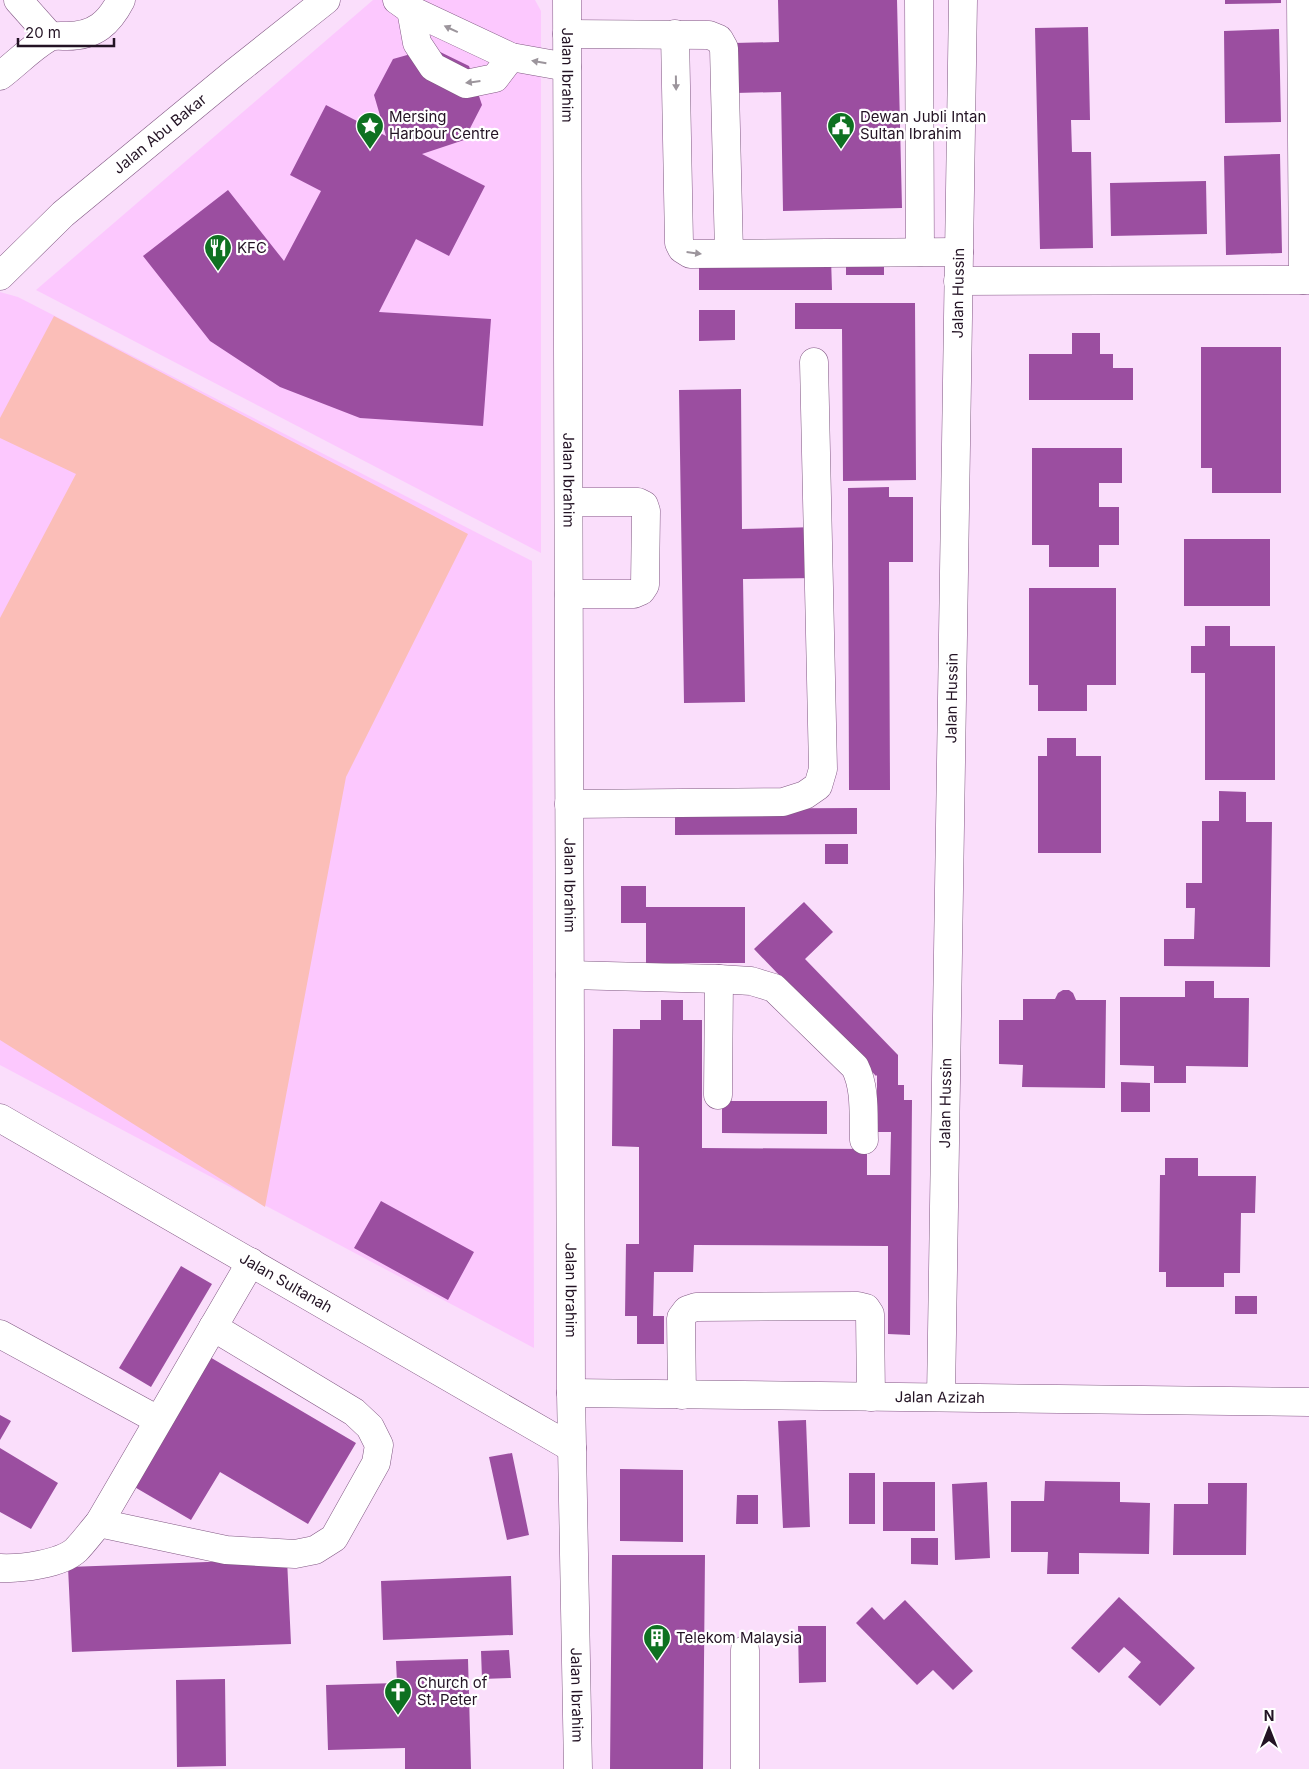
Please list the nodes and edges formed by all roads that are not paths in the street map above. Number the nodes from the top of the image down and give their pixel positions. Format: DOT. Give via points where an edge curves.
graph roads {
  1 [pos="18,0"];
  2 [pos="122,0"];
  3 [pos="326,0"];
  4 [pos="567,0"];
  5 [pos="920,0"];
  6 [pos="963,0"];
  7 [pos="1301,0"];
  8 [pos="404,5"];
  9 [pos="567,34"];
  10 [pos="675,34"];
  11 [pos="50,36"];
  12 [pos="511,57"];
  13 [pos="567,67"];
  14 [pos="0,76"];
  15 [pos="920,252"];
  16 [pos="959,252"];
  17 [pos="729,253"];
  18 [pos="0,276"];
  19 [pos="1306,280"];
  20 [pos="958,281"];
  21 [pos="814,362"];
  22 [pos="569,502"];
  23 [pos="569,594"];
  24 [pos="569,804"];
  25 [pos="570,976"];
  26 [pos="719,979"];
  27 [pos="718,1095"];
  28 [pos="0,1118"];
  29 [pos="864,1140"];
  30 [pos="251,1262"];
  31 [pos="213,1326"];
  32 [pos="0,1334"];
  33 [pos="571,1393"];
  34 [pos="682,1395"];
  35 [pos="871,1397"];
  36 [pos="941,1398"];
  37 [pos="1309,1402"];
  38 [pos="158,1420"];
  39 [pos="572,1448"];
  40 [pos="99,1523"];
  41 [pos="0,1568"];
  42 [pos="745,1650"];
  43 [pos="578,1769"];
  44 [pos="745,1769"];
  1 -- 11 [label="street"];
  2 -- 11 [label="street" via="106,23 92,32"];
  3 -- 18 [label="street, Jalan Abu Bakar" via="63,214"];
  4 -- 9 [label="street, Jalan Ibrahim"];
  5 -- 15 [label="street"];
  6 -- 16 [label="street, Jalan Hussin"];
  7 -- 19 [label="street"];
  12 -- 8 [label="street, one-way"];
  12 -- 8 [label="street, one-way" via="495,78 466,84 433,67 417,43"];
  9 -- 10 [label="street"];
  9 -- 13 [label="street, Jalan Ibrahim"];
  10 -- 17 [label="street" via="709,35 719,39 724,48"];
  10 -- 17 [label="street, one-way" via="679,242 682,250 690,254"];
  11 -- 14 [label="street"];
  13 -- 12 [label="street, one-way"];
  13 -- 22 [label="street, Jalan Ibrahim"];
  15 -- 16 [label="street"];
  15 -- 17 [label="street"];
  16 -- 20 [label="street, Jalan Hussin"];
  19 -- 20 [label="street"];
  20 -- 36 [label="street, Jalan Hussin"];
  21 -- 24 [label="street" via="823,769 818,786 805,795 783,802"];
  22 -- 23 [label="street, Jalan Ibrahim"];
  22 -- 23 [label="street" via="638,502 646,510 645,585 641,591 634,594"];
  23 -- 24 [label="street, Jalan Ibrahim"];
  24 -- 25 [label="street, Jalan Ibrahim"];
  25 -- 26 [label="street"];
  25 -- 33 [label="street, Jalan Ibrahim"];
  26 -- 27 [label="street"];
  26 -- 29 [label="street" via="751,981 774,988 855,1067 863,1090"];
  28 -- 30 [label="street, Jalan Sultanah"];
  30 -- 31 [label="street"];
  30 -- 39 [label="street, Jalan Sultanah"];
  31 -- 38 [label="street"];
  31 -- 40 [label="street" via="354,1412 370,1427 380,1445 376,1463 334,1538 314,1550 295,1554 226,1550"];
  32 -- 38 [label="street"];
  33 -- 34 [label="street, Jalan Azizah"];
  33 -- 39 [label="street, Jalan Ibrahim"];
  34 -- 35 [label="street, Jalan Azizah"];
  34 -- 35 [label="street" via="682,1318 687,1310 696,1307 858,1306 866,1308 870,1314"];
  35 -- 36 [label="street, Jalan Azizah"];
  36 -- 37 [label="street, Jalan Azizah"];
  38 -- 40 [label="street"];
  39 -- 43 [label="street, Jalan Ibrahim"];
  40 -- 41 [label="street" via="74,1552 50,1562 17,1569"];
  42 -- 44 [label="street"];
}
